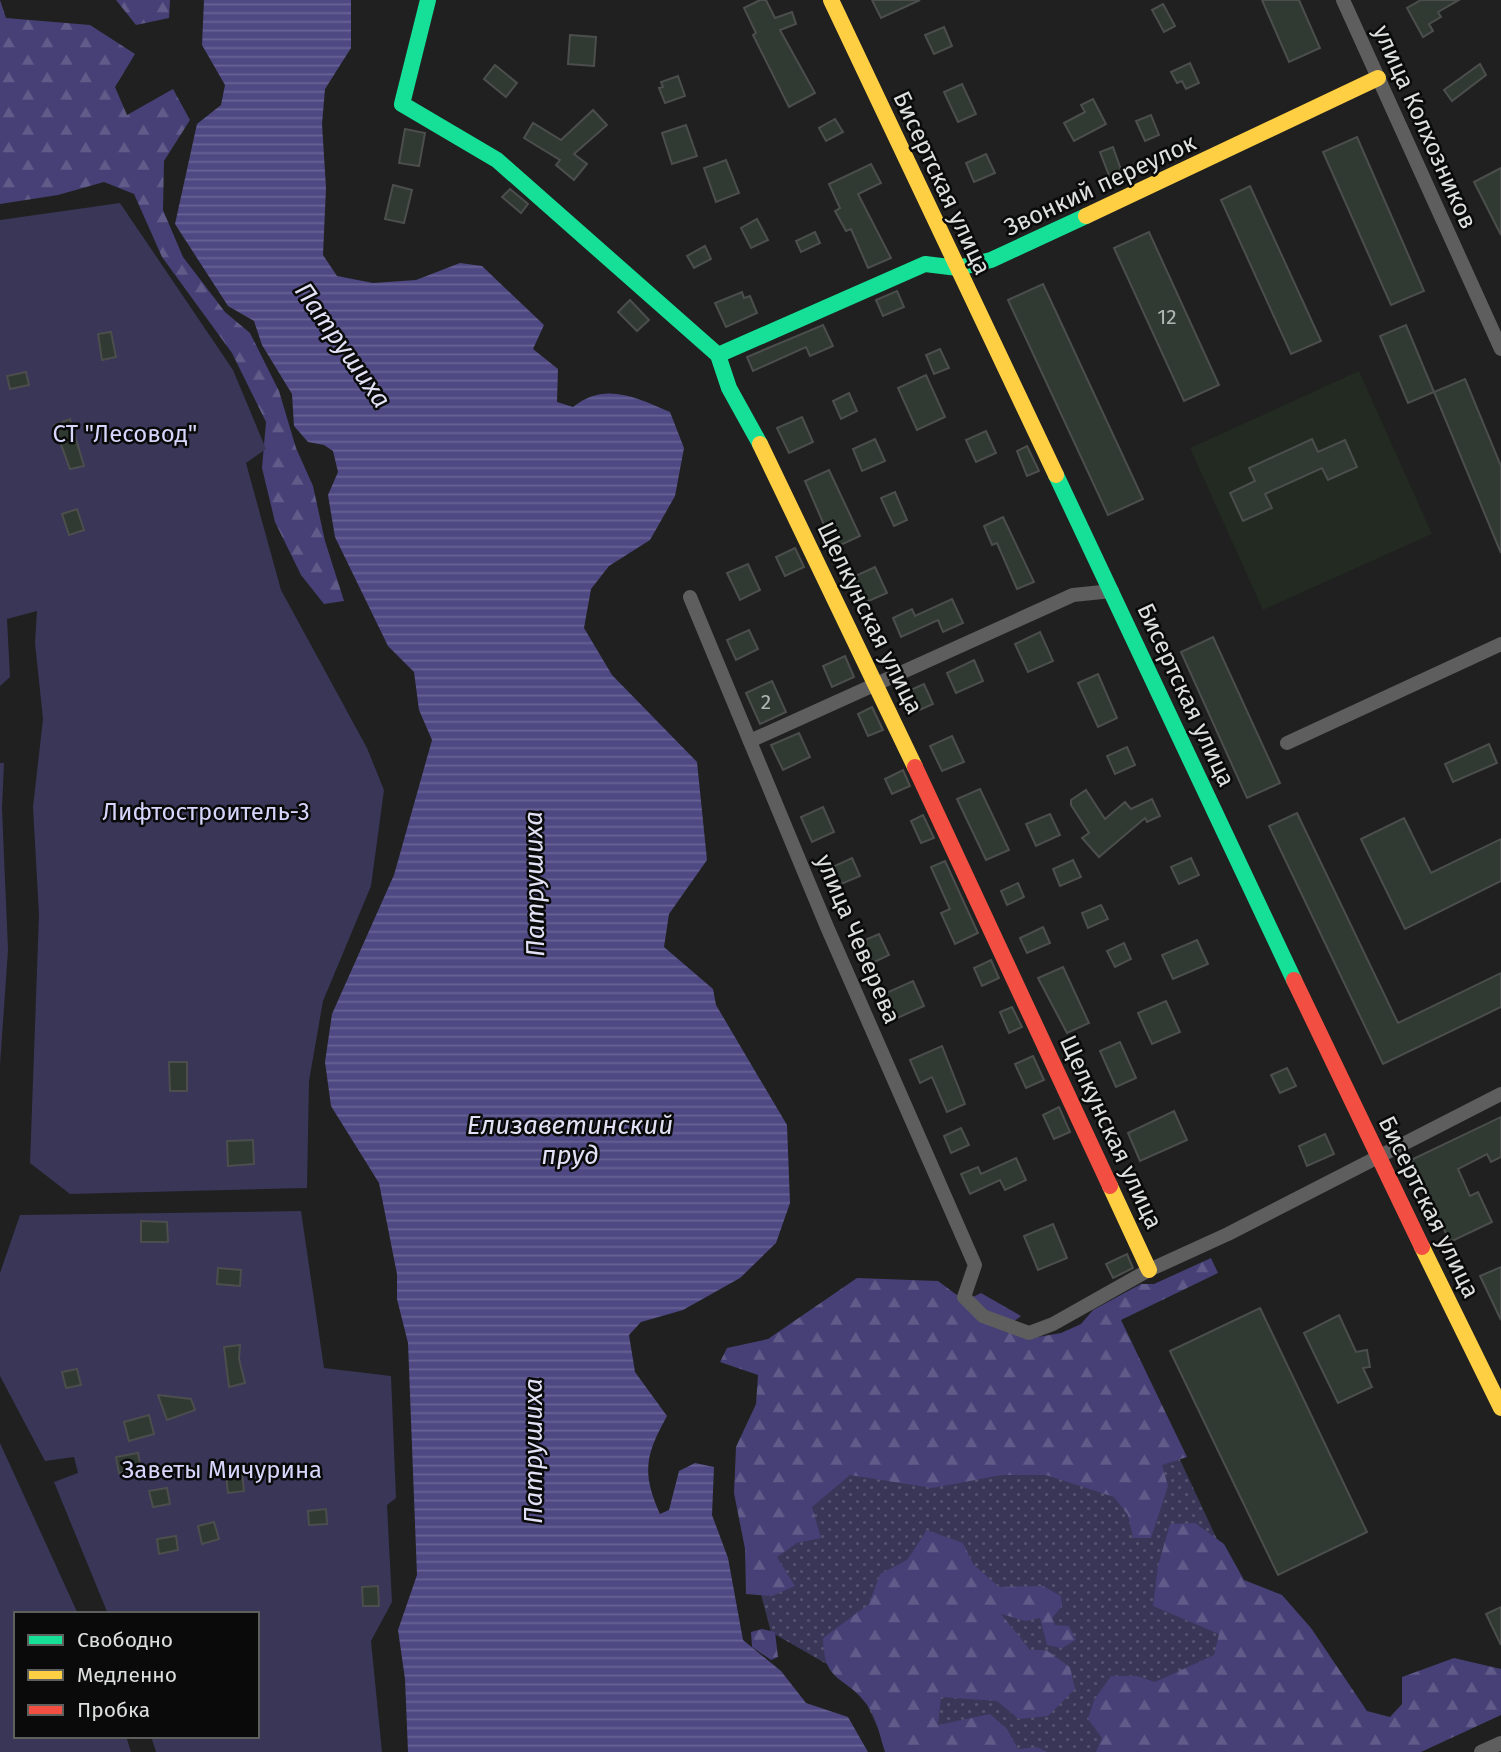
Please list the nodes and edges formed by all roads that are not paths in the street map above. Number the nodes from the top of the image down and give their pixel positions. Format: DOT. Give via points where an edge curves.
graph roads {
  1 [pos="428,0"];
  2 [pos="831,0"];
  3 [pos="1343,0"];
  4 [pos="1378,78"];
  5 [pos="958,268"];
  6 [pos="1501,349"];
  7 [pos="718,355"];
  8 [pos="1112,591"];
  9 [pos="690,597"];
  10 [pos="1501,644"];
  11 [pos="877,684"];
  12 [pos="750,741"];
  13 [pos="1287,743"];
  14 [pos="1501,1094"];
  15 [pos="1377,1155"];
  16 [pos="1149,1270"];
  17 [pos="1501,1408"];
  18 [pos="1501,1743"];
  19 [pos="1481,1752"];
  1 -- 7 [label="street" via="402,104 497,160"];
  2 -- 5 [label="street, Бисертская улица"];
  3 -- 4 [label="street, улица Колхозников"];
  4 -- 5 [label="street, Звонкий переулок" via="991,260"];
  4 -- 6 [label="street, улица Колхозников"];
  5 -- 7 [label="street, Звонкий переулок" via="925,264"];
  5 -- 8 [label="street, Бисертская улица"];
  7 -- 11 [label="street, Щелкунская улица" via="729,388 777,475"];
  8 -- 11 [label="street" via="1073,595"];
  8 -- 15 [label="street, Бисертская улица"];
  9 -- 12 [label="street, улица Чеверева"];
  10 -- 13 [label="street"];
  11 -- 12 [label="street"];
  11 -- 16 [label="street, Щелкунская улица"];
  12 -- 16 [label="street, улица Чеверева" via="975,1265 964,1297 983,1316 1029,1333"];
  14 -- 15 [label="street"];
  15 -- 16 [label="street"];
  15 -- 17 [label="street, Бисертская улица"];
  18 -- 19 [label="street"];
}
